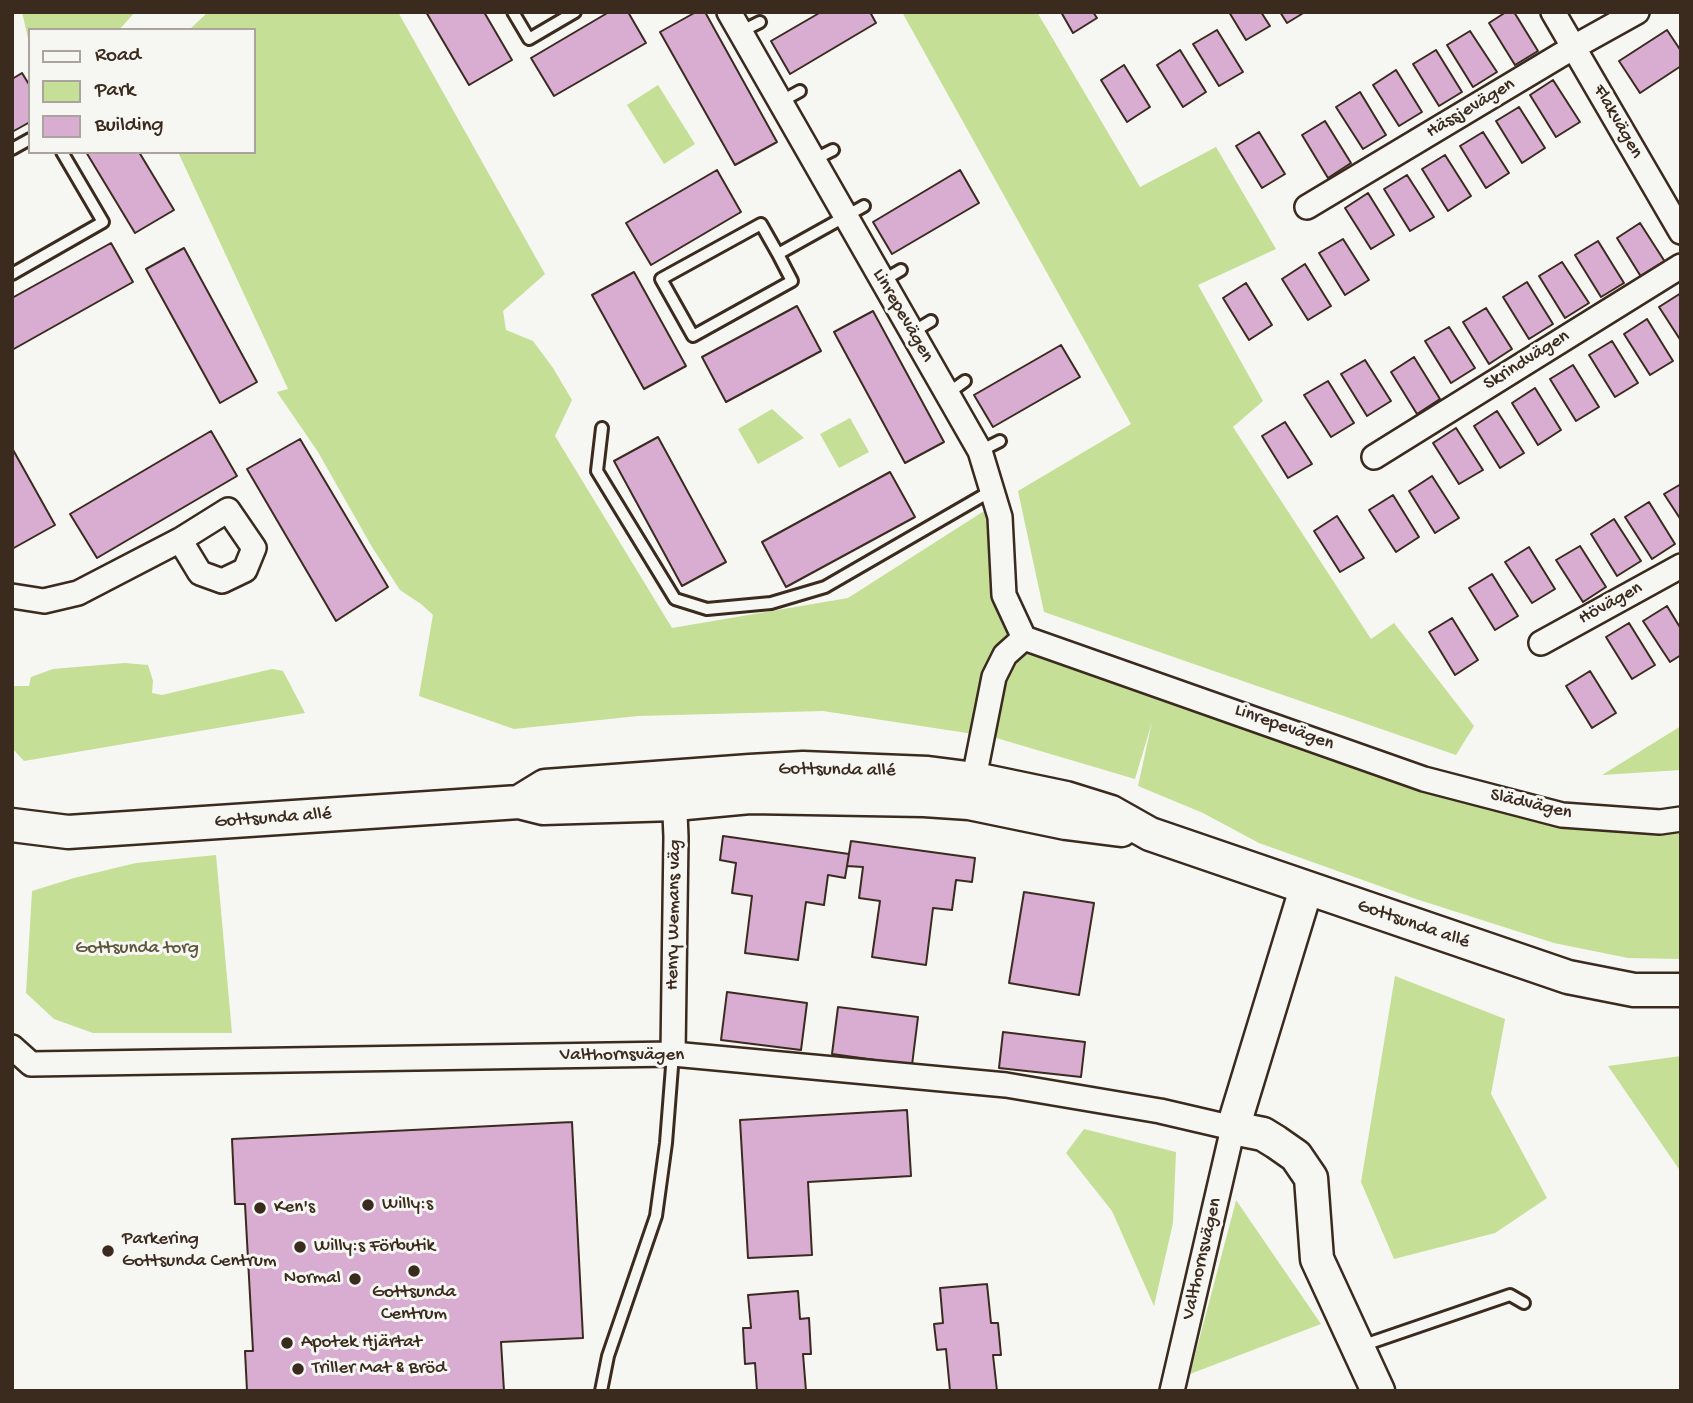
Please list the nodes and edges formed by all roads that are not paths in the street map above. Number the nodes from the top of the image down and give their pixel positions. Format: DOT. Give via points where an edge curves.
graph roads {
  1 [pos="513,12"];
  2 [pos="575,12"];
  3 [pos="729,12"];
  4 [pos="1553,12"];
  5 [pos="1637,12"];
  6 [pos="1574,47"];
  7 [pos="28,140"];
  8 [pos="12,149"];
  9 [pos="63,154"];
  10 [pos="1307,207"];
  11 [pos="855,212"];
  12 [pos="1681,232"];
  13 [pos="778,254"];
  14 [pos="1681,266"];
  15 [pos="12,274"];
  16 [pos="603,428"];
  17 [pos="1374,457"];
  18 [pos="991,491"];
  19 [pos="180,540"];
  20 [pos="1681,566"];
  21 [pos="12,596"];
  22 [pos="1024,638"];
  23 [pos="1541,643"];
  24 [pos="1424,779"];
  25 [pos="673,790"];
  26 [pos="972,791"];
  27 [pos="1681,819"];
  28 [pos="12,825"];
  29 [pos="68,832"];
  30 [pos="12,848"];
  31 [pos="1306,889"];
  32 [pos="1681,990"];
  33 [pos="12,1047"];
  34 [pos="673,1054"];
  35 [pos="1233,1128"];
  36 [pos="1524,1303"];
  37 [pos="1358,1347"];
  38 [pos="601,1391"];
  39 [pos="1172,1391"];
  40 [pos="1378,1391"];
  1 -- 2 [label="lane" via="528,39"];
  3 -- 11 [label="street, Linrepevägen" via="750,27"];
  4 -- 6 [label="street, Flakvägen"];
  5 -- 6 [label="street, Hässjevägen"];
  6 -- 10 [label="street, Hässjevägen"];
  6 -- 12 [label="street, Flakvägen"];
  7 -- 8 [label="lane"];
  9 -- 15 [label="lane" via="103,222"];
  11 -- 13 [label="lane"];
  11 -- 18 [label="street, Linrepevägen" via="990,446"];
  13 -- 13 [label="lane" via="792,281 693,336 661,279 761,224"];
  14 -- 17 [label="street, Skrindvägen"];
  16 -- 18 [label="lane" via="597,471 675,599 707,609 771,603 825,587"];
  18 -- 22 [label="street, Linrepevägen" via="1000,517 1004,595"];
  19 -- 21 [label="street" via="78,593 44,601"];
  20 -- 23 [label="street, Hövägen"];
  22 -- 24 [label="street, Linrepevägen"];
  22 -- 26 [label="street" via="1005,655 994,677"];
  24 -- 27 [label="street, Slädvägen" via="1562,815 1660,822"];
  25 -- 26 [label="street, Gottsunda allé" via="750,797 924,800"];
  25 -- 29 [label="street, Gottsunda allé" via="543,808 519,802"];
  25 -- 34 [label="street, Henry Wemans väg" via="677,837"];
  26 -- 31 [label="street, Gottsunda allé" via="1066,798 1111,812 1150,834"];
  28 -- 29 [label="street, Gottsunda allé"];
  29 -- 30 [label="street, Gottsunda allé"];
  31 -- 32 [label="street, Gottsunda allé" via="1568,977 1634,990"];
  31 -- 35 [label="street, Valthornsvägen"];
  33 -- 34 [label="street, Valthornsvägen" via="31,1064"];
  34 -- 35 [label="street, Valthornsvägen" via="1006,1085"];
  34 -- 38 [label="lane" via="656,1216 608,1356"];
  35 -- 37 [label="street" via="1263,1134 1276,1142 1296,1156 1311,1178 1317,1259"];
  35 -- 39 [label="street, Valthornsvägen"];
  36 -- 37 [label="lane" via="1510,1294"];
  37 -- 40 [label="street"];
}
